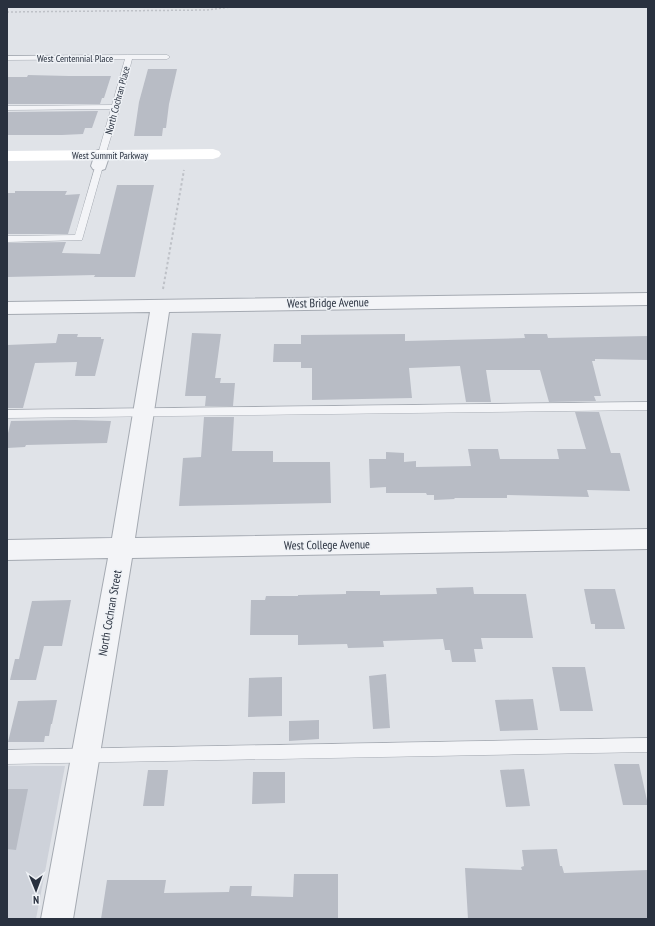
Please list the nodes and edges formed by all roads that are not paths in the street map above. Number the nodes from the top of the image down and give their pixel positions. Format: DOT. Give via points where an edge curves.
graph roads {
  1 [pos="167,57"];
  2 [pos="7,58"];
  3 [pos="129,58"];
  4 [pos="116,107"];
  5 [pos="7,108"];
  6 [pos="7,156"];
  7 [pos="101,160"];
  8 [pos="7,167"];
  9 [pos="7,239"];
  10 [pos="648,299"];
  11 [pos="161,306"];
  12 [pos="7,308"];
  13 [pos="648,406"];
  14 [pos="143,412"];
  15 [pos="7,414"];
  16 [pos="648,539"];
  17 [pos="122,548"];
  18 [pos="7,550"];
  19 [pos="648,745"];
  20 [pos="85,755"];
  21 [pos="7,757"];
  22 [pos="57,919"];
  1 -- 3 [label="lane, West Centennial Place"];
  2 -- 3 [label="lane, West Centennial Place"];
  3 -- 4 [label="lane, North Cochran Place"];
  4 -- 5 [label="lane"];
  4 -- 7 [label="lane, North Cochran Place"];
  6 -- 7 [label="street, West Summit Parkway"];
  7 -- 7 [label="street, West Summit Parkway" via="212,159 185,165"];
  7 -- 8 [label="street, West Summit Parkway"];
  7 -- 9 [label="lane, North Cochran Place" via="80,238"];
  10 -- 11 [label="street, West Bridge Avenue"];
  11 -- 12 [label="street, West Bridge Avenue"];
  11 -- 14 [label="street, North Cochran Street"];
  13 -- 14 [label="lane"];
  14 -- 15 [label="lane"];
  14 -- 17 [label="street, North Cochran Street"];
  16 -- 17 [label="street, West College Avenue"];
  17 -- 18 [label="street, West College Avenue"];
  17 -- 20 [label="street, North Cochran Street"];
  19 -- 20 [label="lane"];
  20 -- 21 [label="lane"];
  20 -- 22 [label="street, North Cochran Street"];
}
